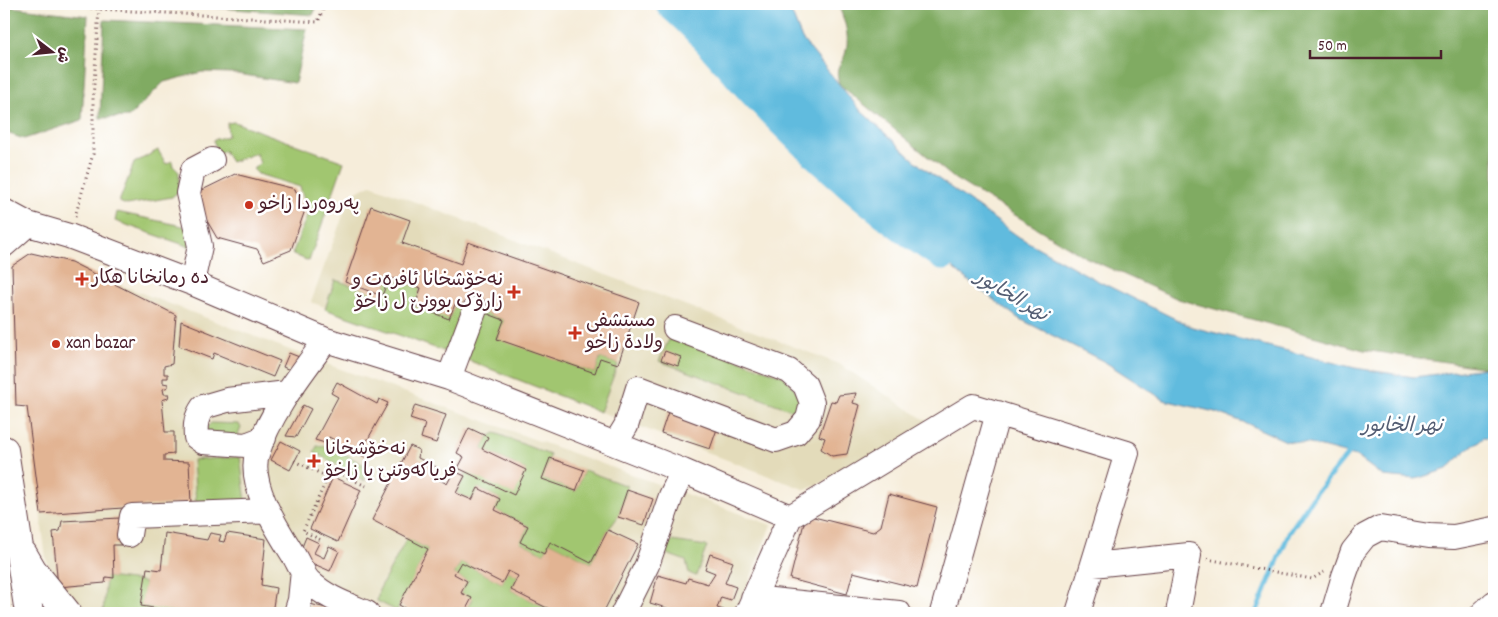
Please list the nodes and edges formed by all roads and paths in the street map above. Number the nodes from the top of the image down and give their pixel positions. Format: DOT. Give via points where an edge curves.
graph roads {
  1 [pos="56,4"];
  2 [pos="326,4"];
  3 [pos="99,10"];
  4 [pos="212,160"];
  5 [pos="4,211"];
  6 [pos="28,224"];
  7 [pos="69,236"];
  8 [pos="4,245"];
  9 [pos="192,282"];
  10 [pos="475,309"];
  11 [pos="675,328"];
  12 [pos="326,340"];
  13 [pos="449,378"];
  14 [pos="288,393"];
  15 [pos="998,413"];
  16 [pos="264,438"];
  17 [pos="615,444"];
  18 [pos="4,450"];
  19 [pos="294,461"];
  20 [pos="683,471"];
  21 [pos="328,477"];
  22 [pos="366,486"];
  23 [pos="268,511"];
  24 [pos="790,517"];
  25 [pos="1494,530"];
  26 [pos="129,535"];
  27 [pos="323,541"];
  28 [pos="18,544"];
  29 [pos="1223,563"];
  30 [pos="1092,565"];
  31 [pos="303,571"];
  32 [pos="1312,578"];
  33 [pos="1494,603"];
  34 [pos="750,605"];
  35 [pos="29,613"];
  36 [pos="67,613"];
  37 [pos="296,613"];
  38 [pos="367,613"];
  39 [pos="623,613"];
  40 [pos="899,613"];
  41 [pos="942,613"];
  42 [pos="1078,613"];
  43 [pos="1178,613"];
  44 [pos="1333,613"];
  45 [pos="1483,613"];
  1 -- 3 [label="path"];
  2 -- 3 [label="path" via="318,22"];
  3 -- 7 [label="path" via="93,154"];
  4 -- 9 [label="street" via="193,170 188,193 200,246"];
  5 -- 6 [label="street"];
  6 -- 7 [label="street"];
  6 -- 8 [label="street"];
  7 -- 9 [label="street"];
  9 -- 12 [label="street"];
  10 -- 13 [label="street"];
  11 -- 17 [label="street" via="789,371 805,385 812,403 808,419 796,433 776,440 638,388 626,426"];
  12 -- 13 [label="street"];
  12 -- 14 [label="street"];
  13 -- 17 [label="street"];
  14 -- 16 [label="street"];
  14 -- 16 [label="street" via="227,400 203,407 198,415 196,437 203,442 246,445"];
  15 -- 24 [label="street" via="974,406"];
  15 -- 30 [label="street" via="1128,453"];
  15 -- 41 [label="street"];
  16 -- 23 [label="street" via="256,456 256,482"];
  17 -- 20 [label="street"];
  18 -- 28 [label="highway"];
  19 -- 21 [label="path"];
  20 -- 24 [label="street"];
  20 -- 39 [label="street" via="647,565"];
  21 -- 22 [label="path" via="332,470"];
  21 -- 27 [label="path" via="303,531"];
  23 -- 26 [label="street" via="132,516"];
  23 -- 31 [label="street"];
  24 -- 34 [label="street"];
  25 -- 44 [label="street" via="1454,537 1380,528 1365,536 1353,551"];
  28 -- 35 [label="highway"];
  28 -- 36 [label="highway" via="33,571"];
  29 -- 32 [label="path"];
  30 -- 42 [label="street"];
  30 -- 43 [label="street" via="1189,555"];
  31 -- 37 [label="street"];
  31 -- 38 [label="street" via="309,582 330,596"];
  33 -- 45 [label="street"];
  34 -- 40 [label="street"];
}
